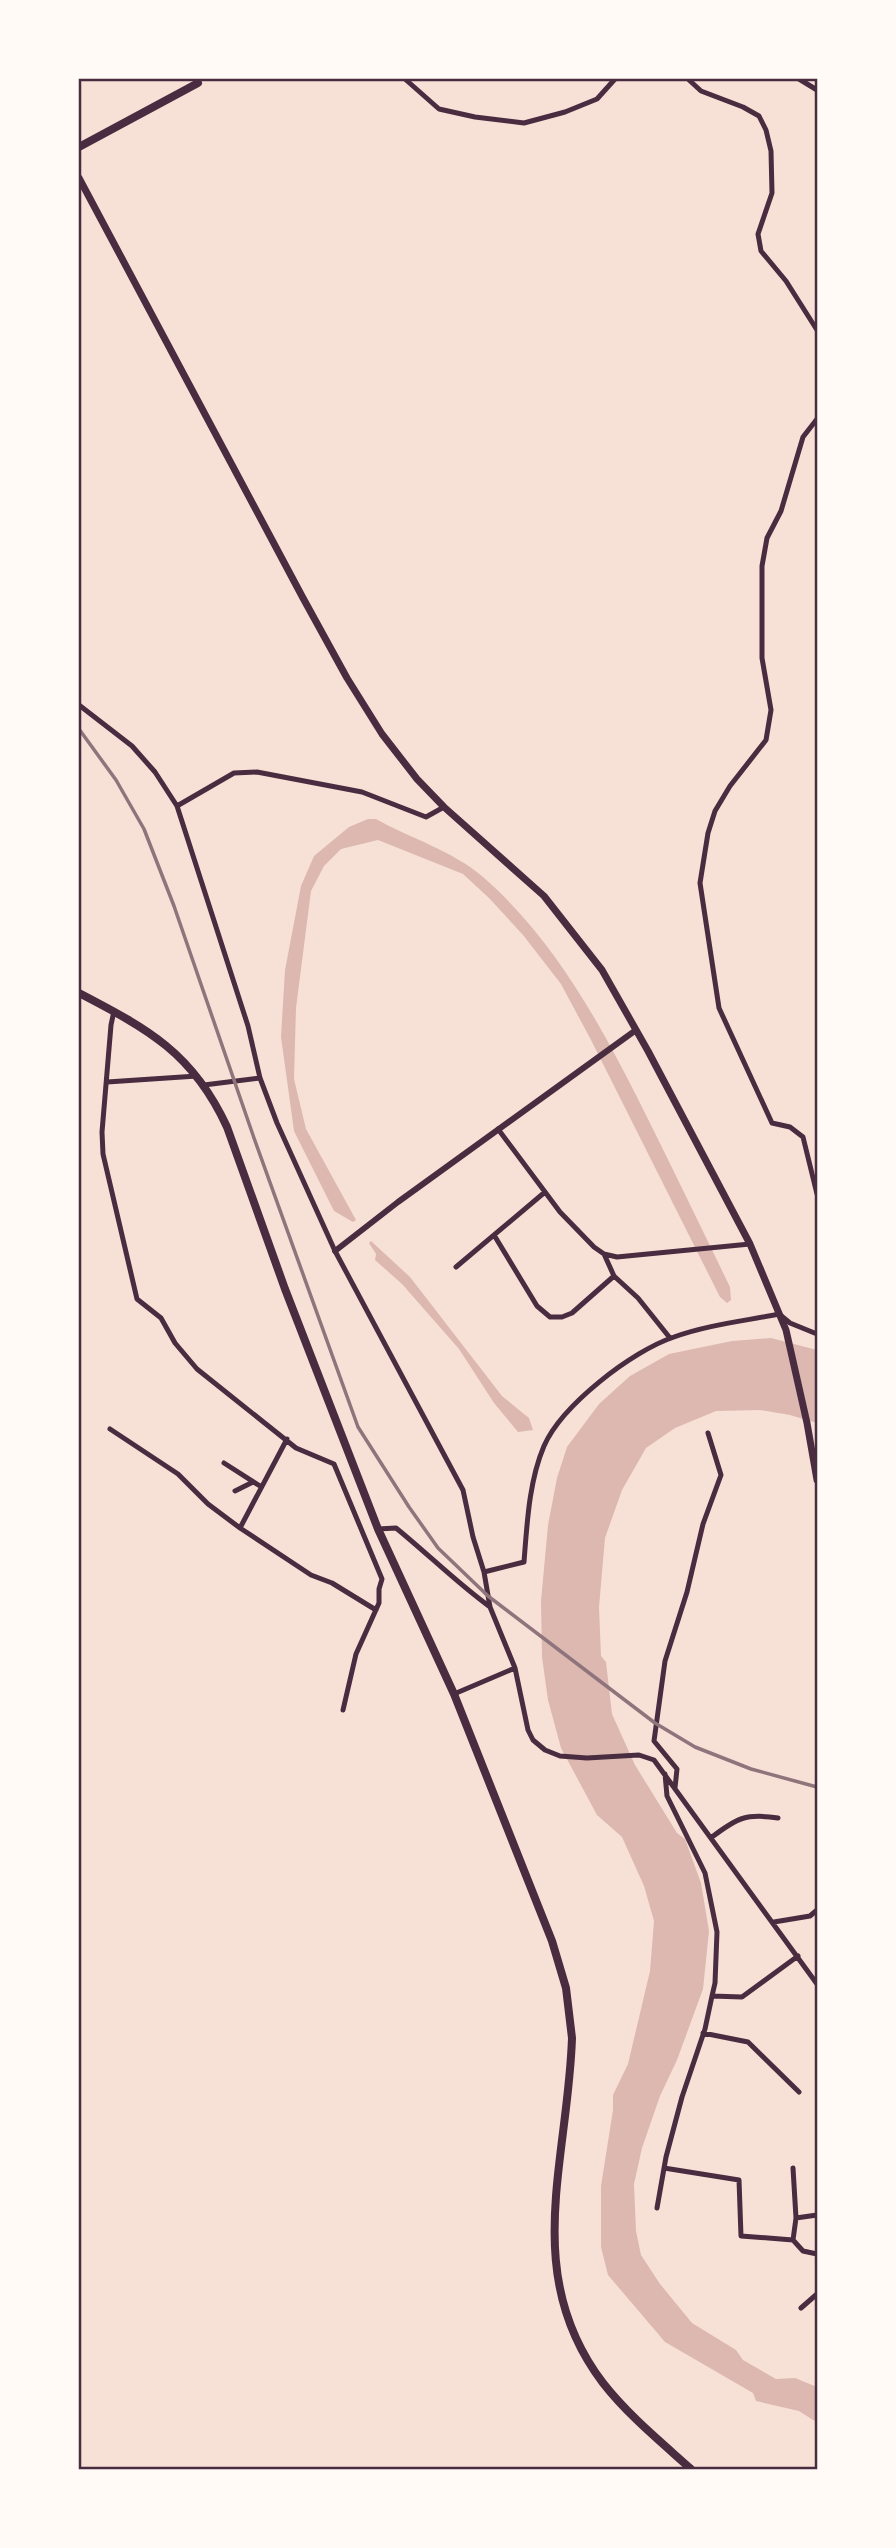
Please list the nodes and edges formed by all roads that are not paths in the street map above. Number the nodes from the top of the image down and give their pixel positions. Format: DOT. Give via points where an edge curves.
graph roads {
  1 [pos="405,79"];
  2 [pos="615,79"];
  3 [pos="688,79"];
  4 [pos="799,79"];
  5 [pos="198,83"];
  6 [pos="817,90"];
  7 [pos="79,147"];
  8 [pos="79,178"];
  9 [pos="817,330"];
  10 [pos="817,419"];
  11 [pos="79,705"];
  12 [pos="177,806"];
  13 [pos="444,807"];
  14 [pos="79,993"];
  15 [pos="114,1011"];
  16 [pos="636,1030"];
  17 [pos="197,1076"];
  18 [pos="260,1078"];
  19 [pos="107,1082"];
  20 [pos="204,1085"];
  21 [pos="498,1129"];
  22 [pos="545,1192"];
  23 [pos="817,1194"];
  24 [pos="494,1235"];
  25 [pos="750,1244"];
  26 [pos="335,1251"];
  27 [pos="604,1254"];
  28 [pos="456,1267"];
  29 [pos="614,1276"];
  30 [pos="779,1314"];
  31 [pos="817,1334"];
  32 [pos="670,1338"];
  33 [pos="110,1429"];
  34 [pos="708,1433"];
  35 [pos="287,1439"];
  36 [pos="224,1462"];
  37 [pos="817,1480"];
  38 [pos="253,1482"];
  39 [pos="260,1486"];
  40 [pos="235,1491"];
  41 [pos="240,1528"];
  42 [pos="378,1529"];
  43 [pos="484,1572"];
  44 [pos="490,1607"];
  45 [pos="376,1610"];
  46 [pos="514,1668"];
  47 [pos="454,1694"];
  48 [pos="343,1710"];
  49 [pos="665,1774"];
  50 [pos="675,1788"];
  51 [pos="778,1818"];
  52 [pos="712,1837"];
  53 [pos="817,1910"];
  54 [pos="774,1922"];
  55 [pos="798,1956"];
  56 [pos="817,1984"];
  57 [pos="712,1996"];
  58 [pos="703,2032"];
  59 [pos="799,2092"];
  60 [pos="664,2168"];
  61 [pos="793,2168"];
  62 [pos="657,2208"];
  63 [pos="817,2216"];
  64 [pos="796,2218"];
  65 [pos="793,2239"];
  66 [pos="817,2254"];
  67 [pos="817,2294"];
  68 [pos="801,2308"];
  69 [pos="691,2469"];
  1 -- 2 [label="street" via="439,109 524,123 597,99"];
  3 -- 9 [label="street" via="701,91 759,116 771,151 772,193 758,234 761,251"];
  4 -- 6 [label="street"];
  5 -- 7 [label="highway"];
  8 -- 13 [label="main road" via="347,678 393,750"];
  10 -- 23 [label="street" via="803,437 781,510 767,538 762,566 762,658 771,710 766,740 715,811 700,883 719,1008 772,1123 790,1127 803,1138"];
  11 -- 12 [label="street" via="132,746"];
  12 -- 13 [label="street" via="233,774 257,772 362,792 426,817"];
  12 -- 18 [label="street"];
  13 -- 16 [label="main road" via="544,896 602,970"];
  14 -- 15 [label="highway"];
  15 -- 17 [label="highway" via="168,1046"];
  15 -- 19 [label="street"];
  16 -- 21 [label="street"];
  16 -- 25 [label="main road"];
  17 -- 19 [label="street"];
  17 -- 20 [label="highway"];
  18 -- 20 [label="street"];
  18 -- 26 [label="street"];
  19 -- 35 [label="street" via="103,1154 137,1298 161,1318 197,1369"];
  20 -- 42 [label="highway" via="228,1127"];
  21 -- 22 [label="street"];
  21 -- 26 [label="street"];
  22 -- 24 [label="street"];
  22 -- 27 [label="street"];
  24 -- 28 [label="street"];
  24 -- 29 [label="street" via="537,1306 550,1317 572,1313"];
  25 -- 27 [label="street"];
  25 -- 30 [label="main road"];
  26 -- 43 [label="street" via="463,1490"];
  27 -- 29 [label="street"];
  29 -- 32 [label="street"];
  30 -- 31 [label="street"];
  30 -- 32 [label="street"];
  30 -- 37 [label="main road"];
  32 -- 43 [label="street" via="601,1381 562,1420 545,1444 538,1466 527,1517 524,1562"];
  33 -- 41 [label="street" via="178,1474"];
  34 -- 50 [label="street" via="721,1475 665,1661 655,1723 654,1741 677,1769"];
  35 -- 39 [label="street"];
  35 -- 45 [label="street" via="296,1448 334,1464 382,1580"];
  36 -- 38 [label="street"];
  38 -- 39 [label="street"];
  38 -- 40 [label="street"];
  39 -- 41 [label="street"];
  41 -- 45 [label="street" via="311,1576 332,1583"];
  42 -- 44 [label="street" via="396,1528"];
  42 -- 47 [label="highway"];
  43 -- 44 [label="street"];
  44 -- 46 [label="street"];
  45 -- 48 [label="street" via="356,1654"];
  46 -- 47 [label="street"];
  46 -- 49 [label="street" via="528,1730 545,1750 587,1758 639,1755 654,1760"];
  47 -- 69 [label="highway" via="552,1941 566,1988 571,2064 554,2221 562,2300 577,2341 604,2384"];
  49 -- 50 [label="street"];
  49 -- 57 [label="street" via="667,1796 705,1873 717,1932"];
  50 -- 52 [label="street"];
  51 -- 52 [label="street" via="735,1820"];
  52 -- 54 [label="street"];
  53 -- 54 [label="street" via="810,1916"];
  54 -- 55 [label="street"];
  55 -- 56 [label="street"];
  55 -- 57 [label="street" via="742,1997"];
  57 -- 58 [label="street"];
  58 -- 59 [label="street" via="748,2042"];
  58 -- 60 [label="street"];
  60 -- 62 [label="street"];
  60 -- 65 [label="street" via="739,2180 741,2236"];
  61 -- 64 [label="street"];
  63 -- 64 [label="street"];
  64 -- 65 [label="street"];
  65 -- 66 [label="street" via="803,2250"];
  67 -- 68 [label="street"];
}
